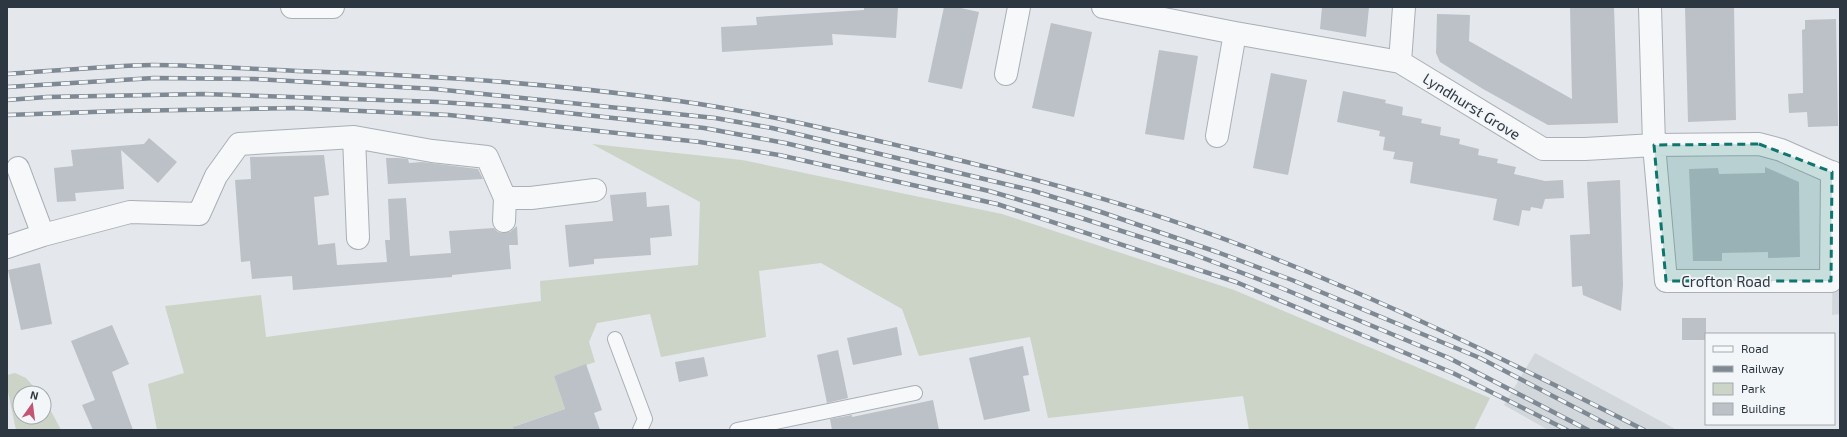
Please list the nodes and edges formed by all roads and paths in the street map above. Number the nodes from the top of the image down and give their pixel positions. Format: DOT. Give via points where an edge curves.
graph roads {
  1 [pos="292,7"];
  2 [pos="321,7"];
  3 [pos="1019,7"];
  4 [pos="1104,7"];
  5 [pos="1404,7"];
  6 [pos="1650,7"];
  7 [pos="1235,34"];
  8 [pos="1400,62"];
  9 [pos="1006,74"];
  10 [pos="1217,136"];
  11 [pos="354,137"];
  12 [pos="1654,145"];
  13 [pos="18,168"];
  14 [pos="1836,174"];
  15 [pos="595,190"];
  16 [pos="505,198"];
  17 [pos="504,221"];
  18 [pos="43,235"];
  19 [pos="358,238"];
  20 [pos="7,247"];
  21 [pos="615,339"];
  22 [pos="915,393"];
  23 [pos="640,430"];
  24 [pos="737,430"];
  1 -- 2 [label="street"];
  3 -- 9 [label="street"];
  4 -- 7 [label="street, Lyndhurst Grove"];
  5 -- 8 [label="street"];
  6 -- 12 [label="street, Crofton Road"];
  7 -- 8 [label="street, Lyndhurst Grove"];
  7 -- 10 [label="street"];
  8 -- 12 [label="street, Lyndhurst Grove" via="1543,149"];
  11 -- 16 [label="street" via="432,151 487,156"];
  11 -- 18 [label="street" via="239,144 216,176 199,214 130,212"];
  11 -- 19 [label="street"];
  12 -- 14 [label="street, Lyndhurst Grove" via="1759,144 1781,150"];
  12 -- 14 [label="street, Crofton Road" via="1666,281 1831,281"];
  13 -- 18 [label="street"];
  15 -- 16 [label="street" via="531,198"];
  16 -- 17 [label="street"];
  18 -- 20 [label="street"];
  21 -- 23 [label="lane" via="645,419"];
  22 -- 24 [label="lane"];
}
